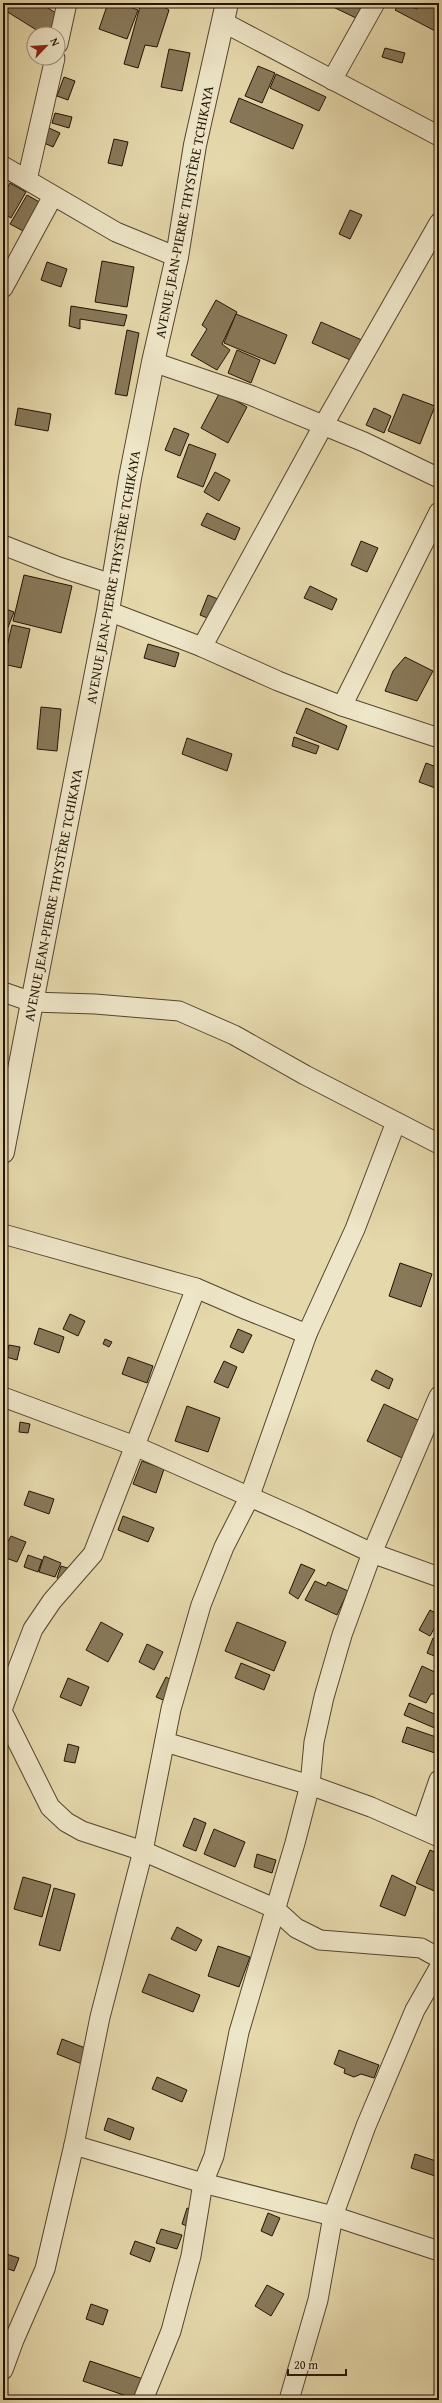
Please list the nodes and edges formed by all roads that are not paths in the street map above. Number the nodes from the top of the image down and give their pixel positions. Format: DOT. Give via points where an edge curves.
graph roads {
  1 [pos="67,3"];
  2 [pos="375,3"];
  3 [pos="225,12"];
  4 [pos="62,26"];
  5 [pos="53,66"];
  6 [pos="332,80"];
  7 [pos="439,136"];
  8 [pos="3,166"];
  9 [pos="27,180"];
  10 [pos="53,196"];
  11 [pos="439,223"];
  12 [pos="177,257"];
  13 [pos="3,288"];
  14 [pos="153,362"];
  15 [pos="323,426"];
  16 [pos="439,478"];
  17 [pos="439,512"];
  18 [pos="3,545"];
  19 [pos="112,584"];
  20 [pos="108,611"];
  21 [pos="202,647"];
  22 [pos="342,706"];
  23 [pos="439,738"];
  24 [pos="3,992"];
  25 [pos="32,1002"];
  26 [pos="396,1122"];
  27 [pos="439,1144"];
  28 [pos="3,1152"];
  29 [pos="3,1234"];
  30 [pos="196,1288"];
  31 [pos="308,1334"];
  32 [pos="3,1396"];
  33 [pos="439,1396"];
  34 [pos="135,1446"];
  35 [pos="248,1498"];
  36 [pos="372,1553"];
  37 [pos="439,1577"];
  38 [pos="3,1707"];
  39 [pos="3,1713"];
  40 [pos="165,1742"];
  41 [pos="439,1780"];
  42 [pos="310,1785"];
  43 [pos="422,1830"];
  44 [pos="439,1837"];
  45 [pos="143,1852"];
  46 [pos="274,1908"];
  47 [pos="439,1958"];
  48 [pos="439,1968"];
  49 [pos="74,2145"];
  50 [pos="204,2183"];
  51 [pos="333,2216"];
  52 [pos="439,2251"];
  53 [pos="3,2370"];
  54 [pos="143,2400"];
  55 [pos="289,2400"];
  1 -- 4 [label="street"];
  2 -- 6 [label="street"];
  3 -- 6 [label="street"];
  3 -- 12 [label="street, AVENUE JEAN-PIERRE THYSTÈRE TCHIKAYA" via="195,145"];
  5 -- 9 [label="street"];
  6 -- 7 [label="street"];
  8 -- 9 [label="street"];
  9 -- 10 [label="street"];
  10 -- 12 [label="street" via="116,232"];
  10 -- 13 [label="street"];
  11 -- 15 [label="street"];
  12 -- 14 [label="street, AVENUE JEAN-PIERRE THYSTÈRE TCHIKAYA"];
  14 -- 15 [label="street" via="250,395"];
  14 -- 19 [label="street, AVENUE JEAN-PIERRE THYSTÈRE TCHIKAYA"];
  15 -- 16 [label="street" via="364,442"];
  15 -- 21 [label="street"];
  17 -- 22 [label="street"];
  18 -- 19 [label="street"];
  19 -- 20 [label="street, AVENUE JEAN-PIERRE THYSTÈRE TCHIKAYA"];
  20 -- 21 [label="street"];
  20 -- 25 [label="street, AVENUE JEAN-PIERRE THYSTÈRE TCHIKAYA"];
  21 -- 22 [label="street"];
  22 -- 23 [label="street"];
  24 -- 25 [label="street"];
  25 -- 26 [label="street" via="179,1011 234,1035"];
  25 -- 28 [label="street, AVENUE JEAN-PIERRE THYSTÈRE TCHIKAYA"];
  26 -- 27 [label="street"];
  26 -- 31 [label="street" via="355,1229"];
  29 -- 30 [label="street"];
  30 -- 31 [label="street"];
  30 -- 34 [label="street"];
  31 -- 35 [label="street"];
  32 -- 34 [label="street"];
  33 -- 36 [label="street"];
  34 -- 35 [label="street"];
  34 -- 38 [label="street" via="93,1554 52,1601 33,1629"];
  35 -- 36 [label="street"];
  35 -- 40 [label="street" via="224,1546 201,1605 171,1710"];
  36 -- 37 [label="street"];
  36 -- 42 [label="street" via="342,1635 324,1697 314,1742"];
  39 -- 45 [label="street" via="50,1807 66,1822 82,1831"];
  40 -- 42 [label="street"];
  40 -- 45 [label="street"];
  41 -- 43 [label="street"];
  42 -- 43 [label="street" via="371,1807"];
  42 -- 46 [label="street"];
  43 -- 44 [label="street"];
  45 -- 46 [label="street"];
  45 -- 49 [label="street" via="100,2017"];
  46 -- 47 [label="street" via="296,1928 320,1940 421,1948"];
  46 -- 50 [label="street" via="239,2032 214,2156"];
  48 -- 51 [label="street" via="415,2010 366,2126"];
  49 -- 50 [label="street"];
  49 -- 53 [label="street" via="45,2269"];
  50 -- 51 [label="street"];
  50 -- 54 [label="street" via="191,2256 171,2331"];
  51 -- 52 [label="street"];
  51 -- 55 [label="street" via="318,2300"];
}
